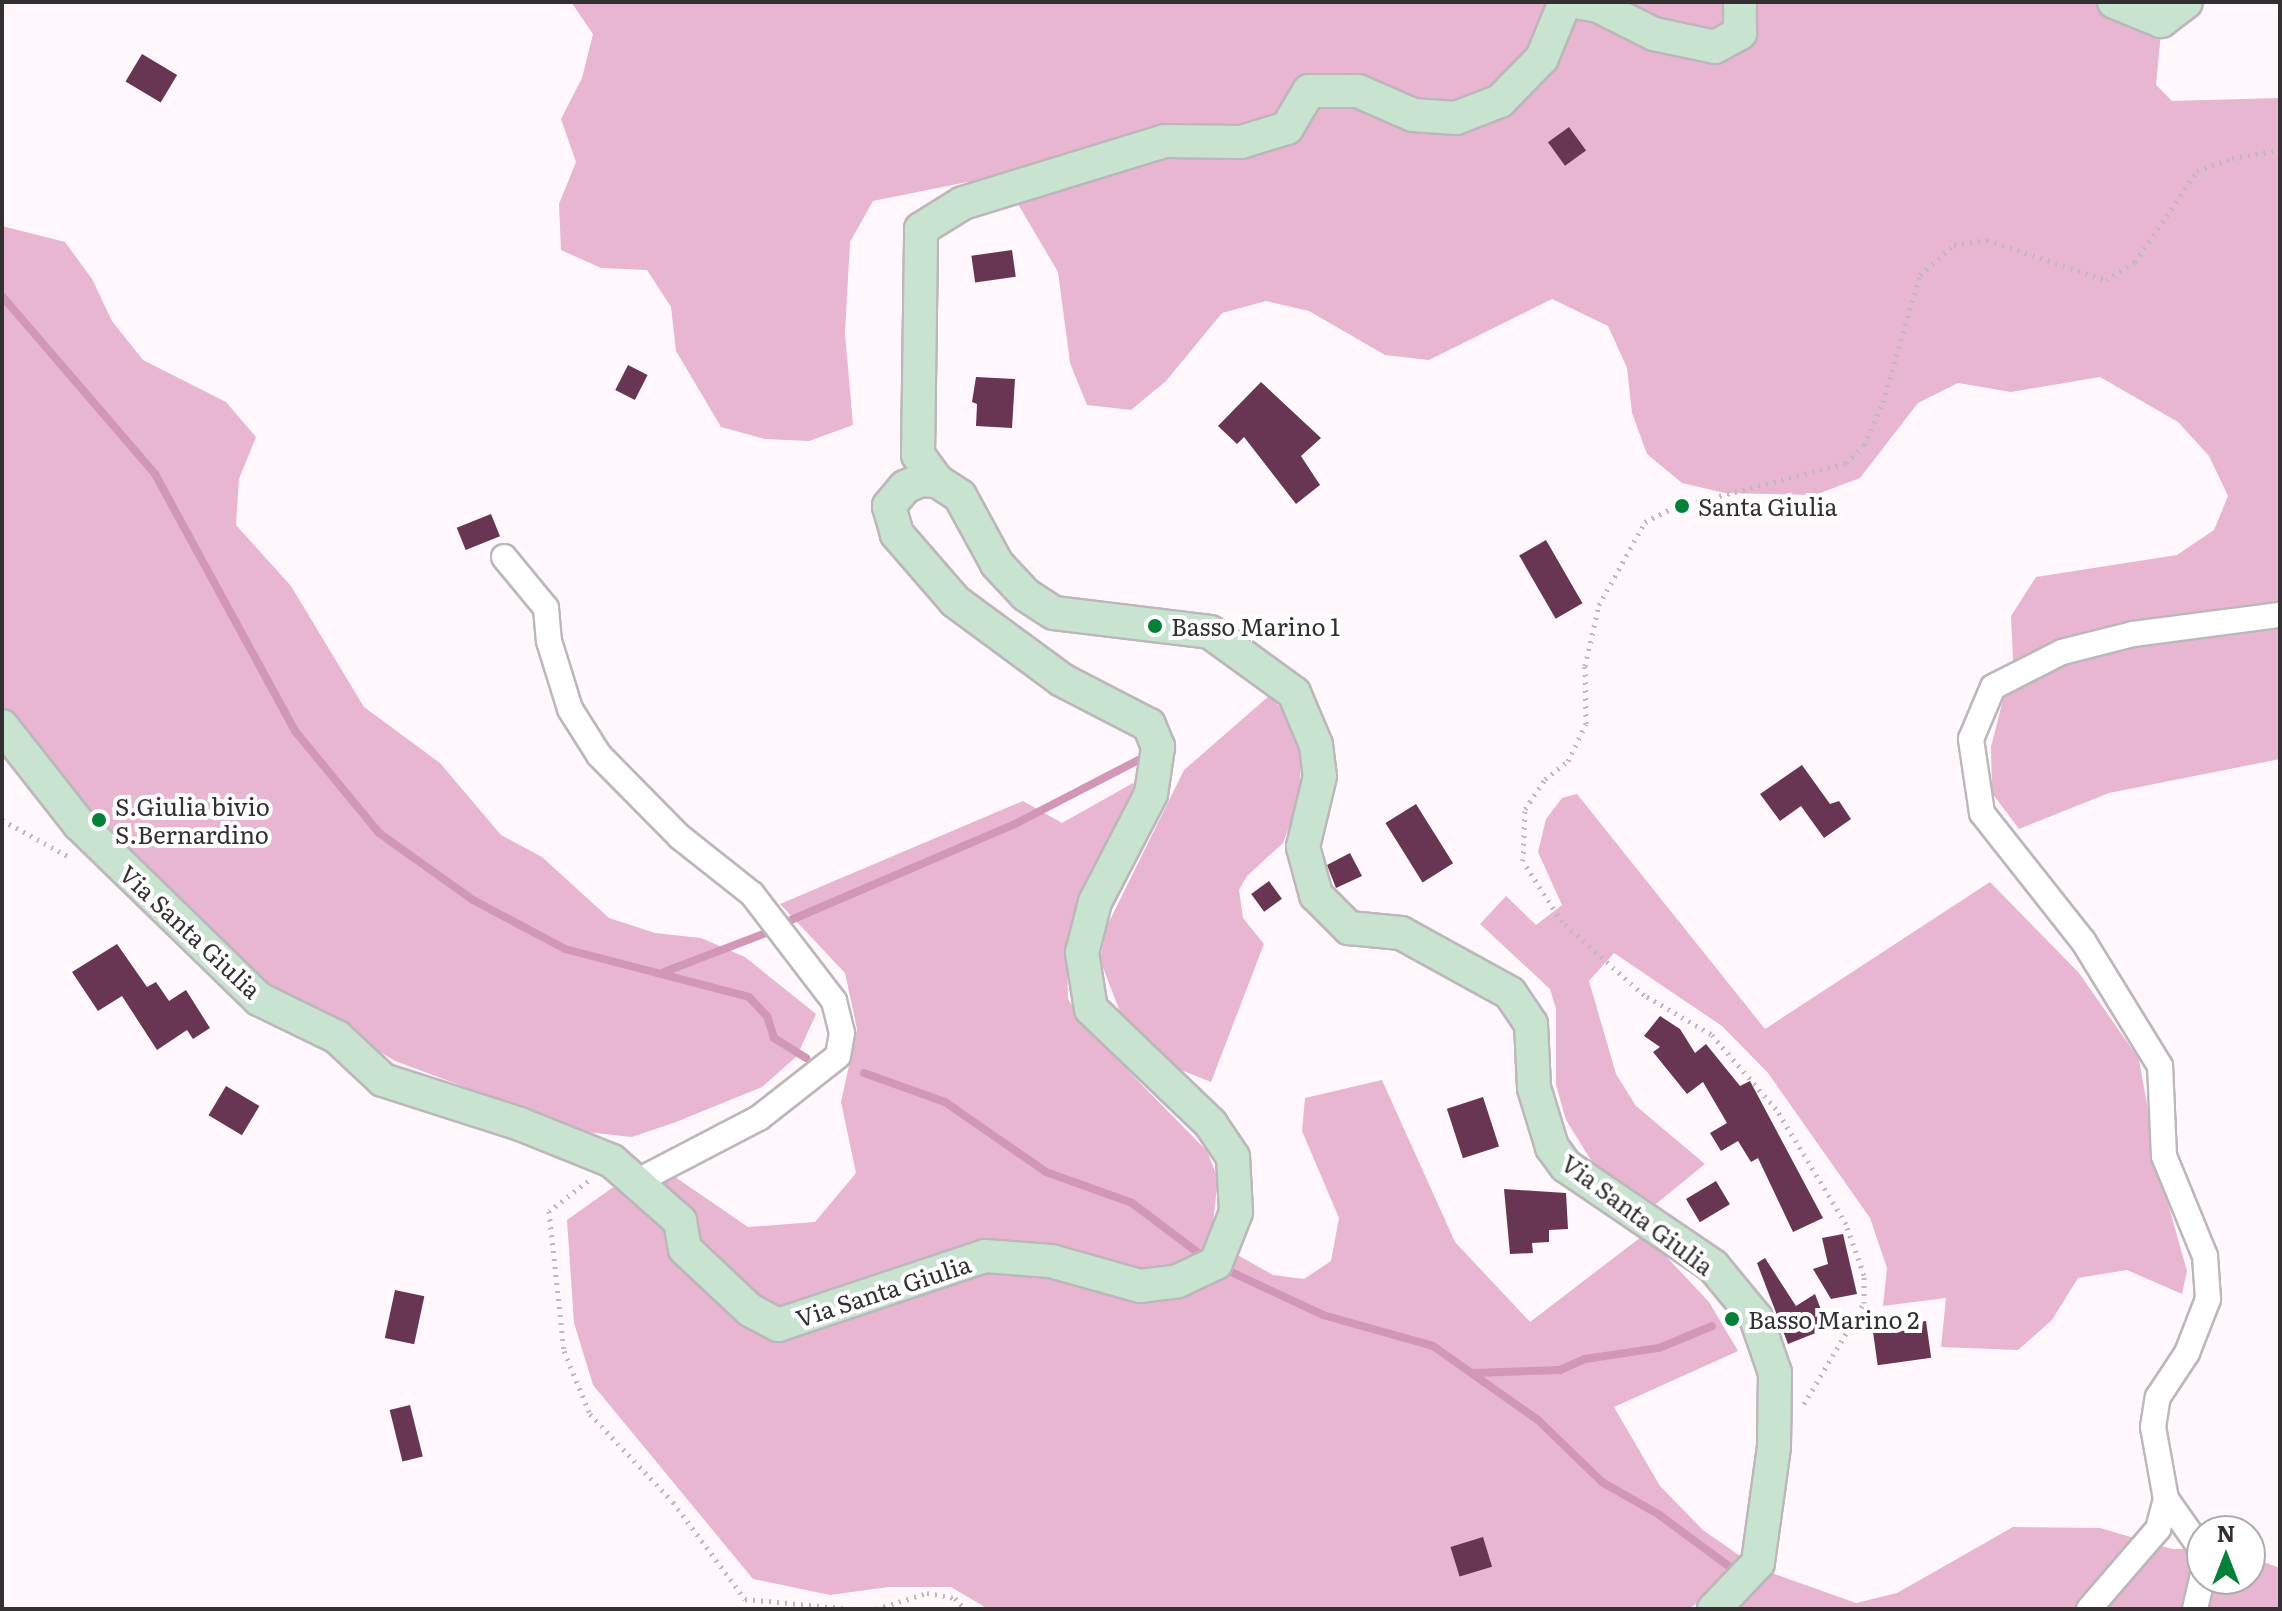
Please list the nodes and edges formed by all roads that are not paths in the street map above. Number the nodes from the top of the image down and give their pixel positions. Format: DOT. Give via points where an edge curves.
graph roads {
  1 [pos="1565,2"];
  2 [pos="1574,2"];
  3 [pos="1740,2"];
  4 [pos="2114,2"];
  5 [pos="2186,2"];
  6 [pos="937,481"];
  7 [pos="504,557"];
  8 [pos="2280,615"];
  9 [pos="2,726"];
  10 [pos="640,1180"];
  11 [pos="2166,1499"];
  12 [pos="2186,1527"];
  13 [pos="1714,1609"];
  14 [pos="2089,1609"];
  1 -- 6 [label="street" via="1542,58 1500,101 1456,118 1413,115 1358,91 1309,91 1287,128 1241,142 1165,141 963,203 921,229 918,455"];
  2 -- 3 [label="street" via="1598,6 1654,34 1715,47 1740,33"];
  4 -- 5 [label="street" via="2161,21"];
  6 -- 10 [label="street, Via Santa Giulia" via="905,487 889,506 897,534 955,601 1062,680 1149,725 1158,747 1151,794 1095,902 1082,953 1091,1009 1211,1124 1233,1157 1236,1212 1216,1263 1178,1281 1140,1286 1051,1261 985,1256 778,1325 750,1310 685,1249 680,1221"];
  6 -- 13 [label="street, Via Santa Giulia" via="960,496 997,564 1026,595 1054,613 1210,632 1294,693 1316,745 1320,776 1303,847 1316,895 1349,928 1401,933 1510,993 1531,1024 1534,1088 1552,1147 1566,1166 1713,1266 1756,1318 1775,1373 1774,1447 1758,1563"];
  7 -- 10 [label="street" via="546,608 549,641 570,709 599,755 680,837 752,894 834,1001 842,1033 838,1056 759,1118"];
  8 -- 11 [label="street" via="2133,634 2062,652 1993,687 1971,739 1982,813 2083,941 2160,1066 2164,1156 2205,1256 2208,1299 2187,1353 2158,1397 2153,1427"];
  9 -- 10 [label="street, Via Santa Giulia" via="79,824 259,999 337,1037 383,1080 520,1124 612,1161"];
  11 -- 12 [label="street"];
  11 -- 14 [label="street" via="2158,1529 2145,1548"];
}
